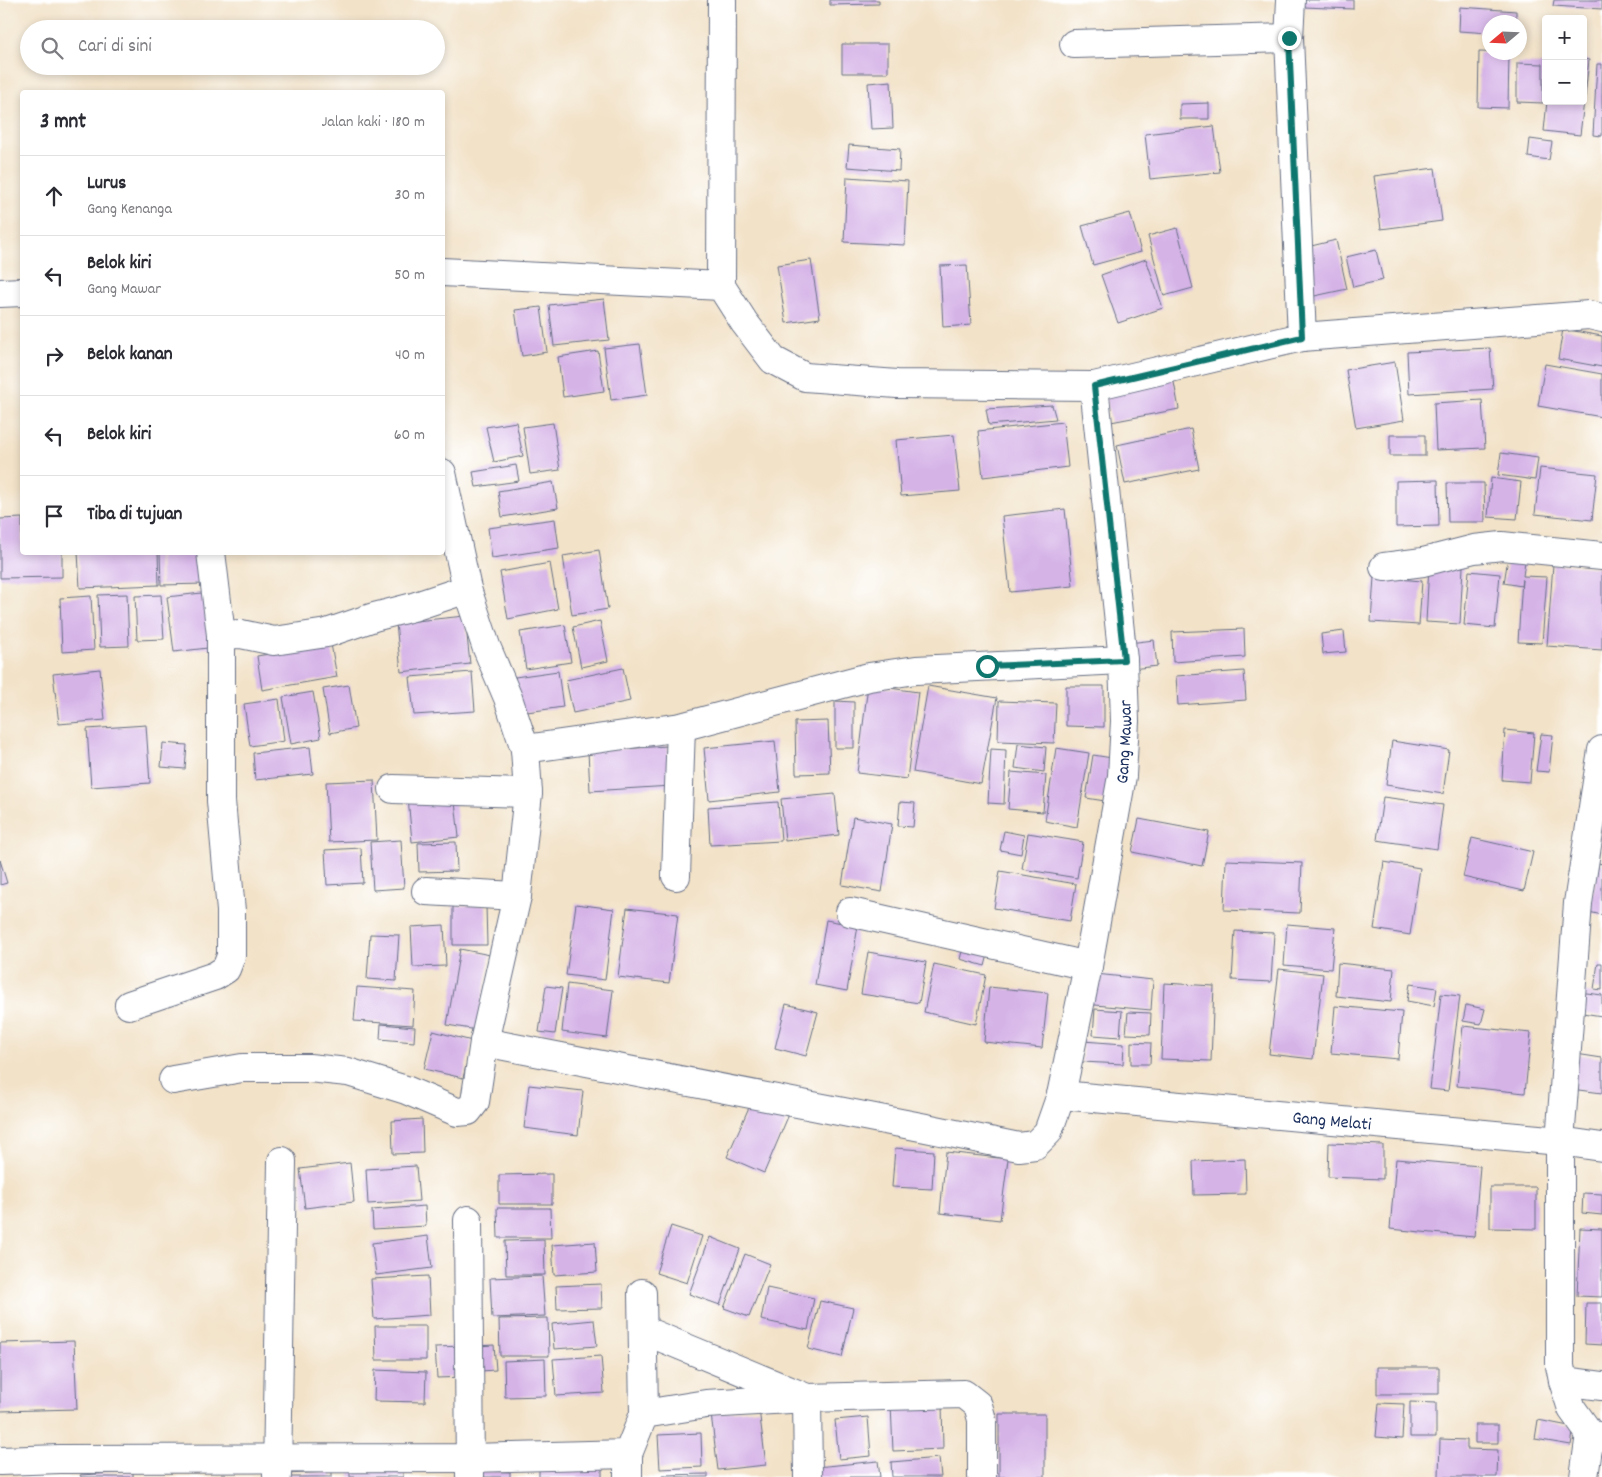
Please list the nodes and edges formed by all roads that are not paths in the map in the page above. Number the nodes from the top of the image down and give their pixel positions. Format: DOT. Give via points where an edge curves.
graph roads {
  1 [pos="722,0"];
  2 [pos="1291,0"];
  3 [pos="1289,38"];
  4 [pos="1074,44"];
  5 [pos="445,272"];
  6 [pos="721,286"];
  7 [pos="20,292"];
  8 [pos="0,293"];
  9 [pos="1602,318"];
  10 [pos="1302,337"];
  11 [pos="1094,386"];
  12 [pos="445,487"];
  13 [pos="211,555"];
  14 [pos="1602,556"];
  15 [pos="1384,567"];
  16 [pos="467,589"];
  17 [pos="221,635"];
  18 [pos="1124,660"];
  19 [pos="681,727"];
  20 [pos="525,749"];
  21 [pos="1602,750"];
  22 [pos="393,790"];
  23 [pos="528,793"];
  24 [pos="676,876"];
  25 [pos="426,891"];
  26 [pos="517,896"];
  27 [pos="850,912"];
  28 [pos="1088,966"];
  29 [pos="129,1005"];
  30 [pos="484,1042"];
  31 [pos="173,1080"];
  32 [pos="1061,1095"];
  33 [pos="1560,1140"];
  34 [pos="1602,1147"];
  35 [pos="282,1161"];
  36 [pos="468,1220"];
  37 [pos="642,1293"];
  38 [pos="643,1330"];
  39 [pos="1563,1381"];
  40 [pos="1602,1386"];
  41 [pos="807,1398"];
  42 [pos="644,1414"];
  43 [pos="1596,1435"];
  44 [pos="0,1461"];
  45 [pos="628,1466"];
  46 [pos="61,1468"];
  47 [pos="277,1468"];
  48 [pos="470,1468"];
  49 [pos="808,1477"];
  50 [pos="982,1477"];
  51 [pos="1584,1477"];
  1 -- 6 [label="street"];
  2 -- 3 [label="street"];
  3 -- 4 [label="street"];
  3 -- 10 [label="street"];
  5 -- 6 [label="street"];
  6 -- 11 [label="street" via="773,360 805,377 897,384"];
  7 -- 8 [label="street"];
  9 -- 10 [label="street" via="1589,314"];
  10 -- 11 [label="street"];
  11 -- 18 [label="street, Gang Mawar"];
  12 -- 16 [label="street"];
  13 -- 17 [label="street"];
  14 -- 15 [label="street" via="1502,546"];
  16 -- 17 [label="street" via="327,633 274,640 240,634"];
  16 -- 20 [label="street"];
  17 -- 29 [label="street" via="222,801 231,911 231,956 226,969 215,976"];
  18 -- 19 [label="street" via="916,670 869,677"];
  18 -- 28 [label="street, Gang Mawar" via="1122,776"];
  19 -- 20 [label="street"];
  19 -- 24 [label="street"];
  20 -- 23 [label="street"];
  21 -- 33 [label="street" via="1578,903"];
  22 -- 23 [label="street"];
  23 -- 26 [label="street"];
  25 -- 26 [label="street"];
  26 -- 30 [label="street"];
  27 -- 28 [label="street"];
  28 -- 32 [label="street, Gang Mawar"];
  30 -- 31 [label="street" via="475,1102 468,1110 457,1112 406,1090 348,1072 309,1068 242,1068"];
  30 -- 32 [label="street, Gang Mawar" via="1019,1147 1035,1145 1048,1132"];
  32 -- 33 [label="street, Gang Melati"];
  33 -- 34 [label="street, Gang Melati"];
  33 -- 39 [label="street" via="1560,1366"];
  35 -- 47 [label="street"];
  36 -- 48 [label="street"];
  37 -- 38 [label="street"];
  38 -- 41 [label="street"];
  38 -- 42 [label="street"];
  39 -- 40 [label="street"];
  39 -- 43 [label="street" via="1572,1408"];
  41 -- 42 [label="street" via="706,1404"];
  41 -- 49 [label="street"];
  41 -- 50 [label="street" via="964,1394 978,1405 982,1420"];
  42 -- 45 [label="street"];
  43 -- 51 [label="street"];
  44 -- 46 [label="street"];
  45 -- 48 [label="street"];
  46 -- 47 [label="street"];
  47 -- 48 [label="street"];
}
